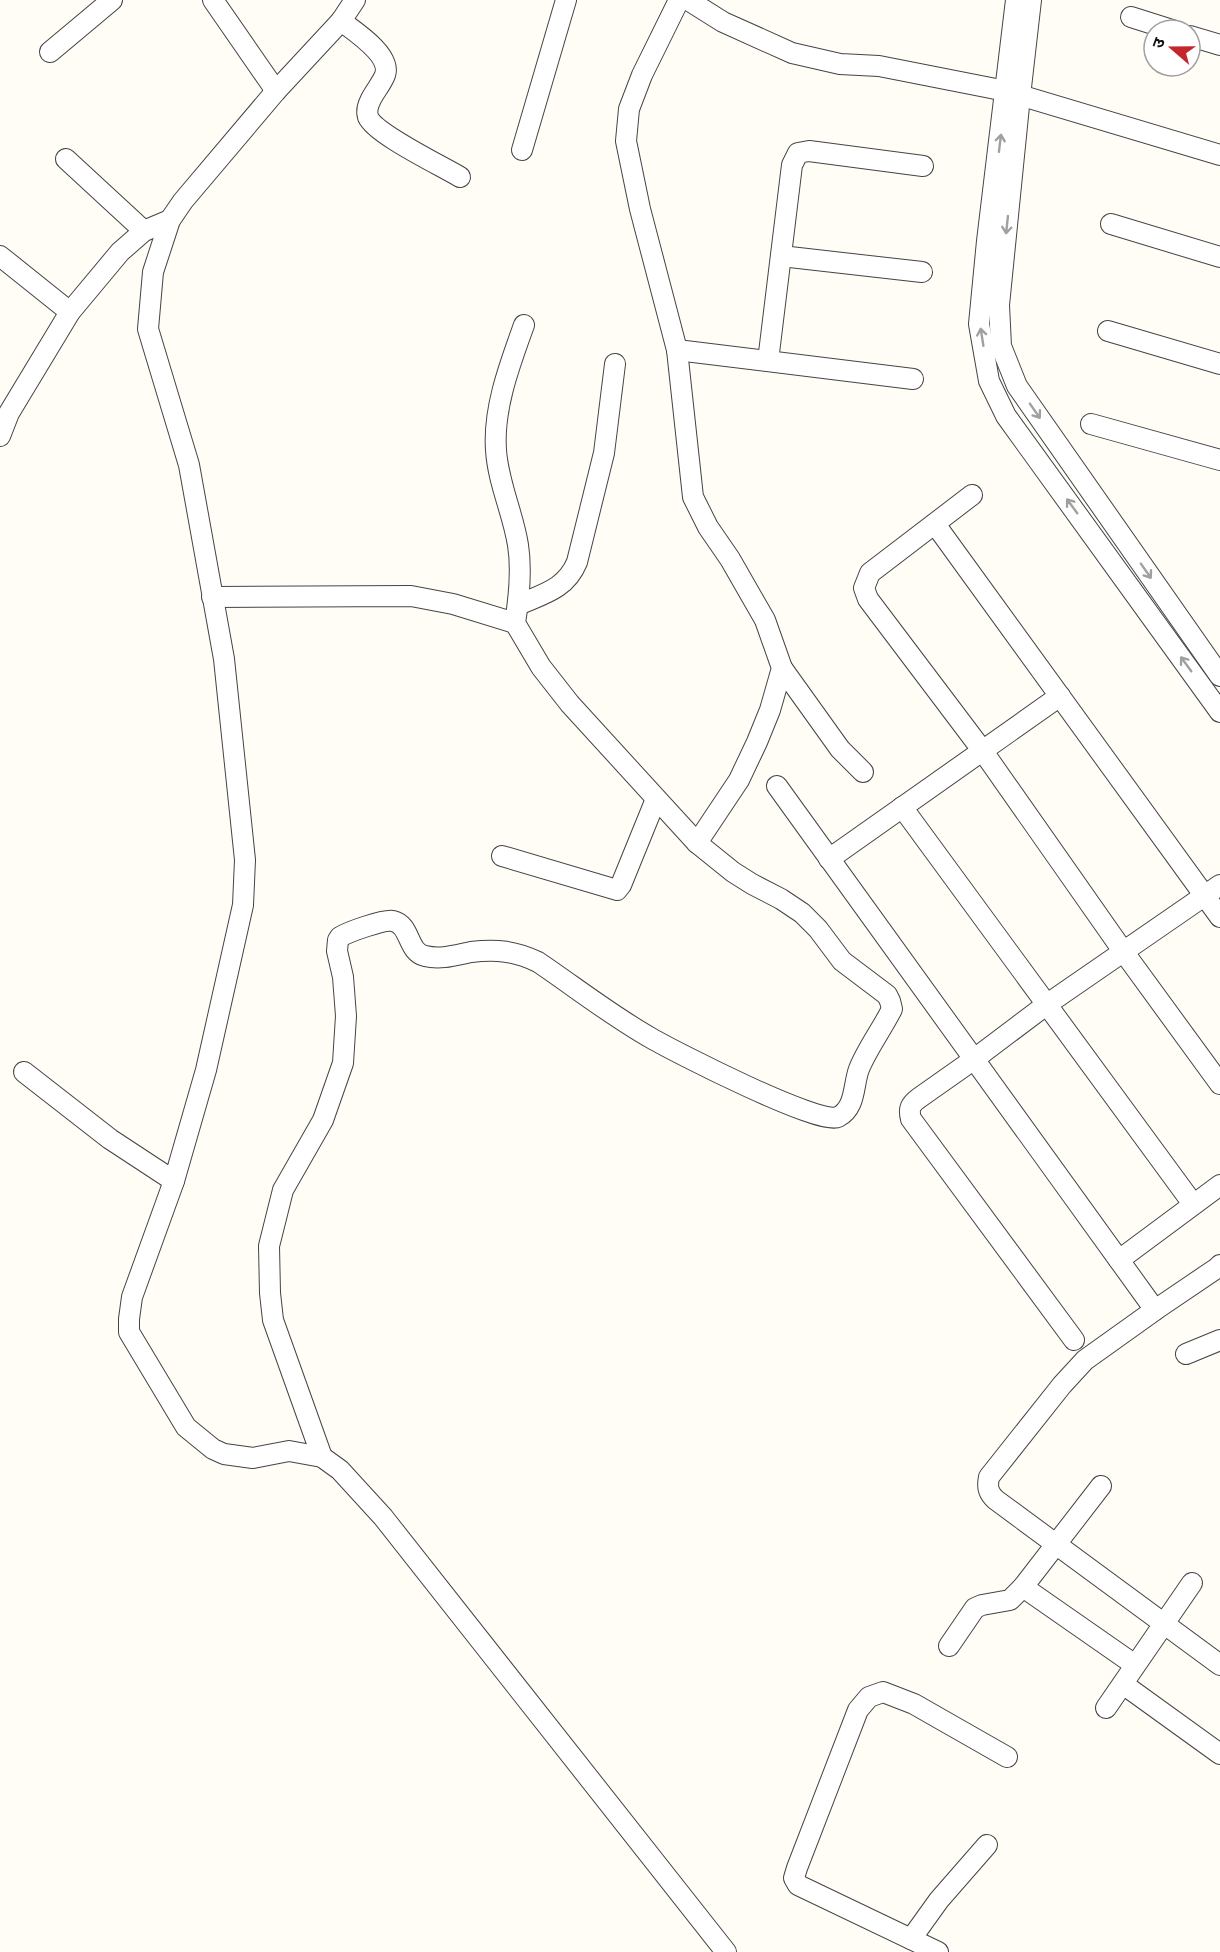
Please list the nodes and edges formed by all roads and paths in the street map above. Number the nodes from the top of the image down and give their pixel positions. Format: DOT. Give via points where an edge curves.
graph roads {
  1 [pos="112,0"];
  2 [pos="213,0"];
  3 [pos="355,0"];
  4 [pos="566,0"];
  5 [pos="679,0"];
  6 [pos="688,0"];
  7 [pos="1017,0"];
  8 [pos="1031,0"];
  9 [pos="1131,17"];
  10 [pos="1142,20"];
  11 [pos="341,21"];
  12 [pos="1202,40"];
  13 [pos="1220,45"];
  14 [pos="50,52"];
  15 [pos="276,92"];
  16 [pos="1013,93"];
  17 [pos="522,150"];
  18 [pos="1220,155"];
  19 [pos="66,159"];
  20 [pos="923,166"];
  21 [pos="460,177"];
  22 [pos="170,220"];
  23 [pos="1111,224"];
  24 [pos="144,231"];
  25 [pos="0,256"];
  26 [pos="782,256"];
  27 [pos="1220,257"];
  28 [pos="922,272"];
  29 [pos="70,312"];
  30 [pos="524,325"];
  31 [pos="1108,332"];
  32 [pos="677,350"];
  33 [pos="768,361"];
  34 [pos="615,364"];
  35 [pos="1220,364"];
  36 [pos="913,379"];
  37 [pos="1091,423"];
  38 [pos="0,436"];
  39 [pos="1220,460"];
  40 [pos="972,495"];
  41 [pos="935,524"];
  42 [pos="212,597"];
  43 [pos="517,614"];
  44 [pos="782,668"];
  45 [pos="1220,676"];
  46 [pos="1059,696"];
  47 [pos="1220,712"];
  48 [pos="981,750"];
  49 [pos="863,772"];
  50 [pos="777,786"];
  51 [pos="656,799"];
  52 [pos="902,807"];
  53 [pos="697,843"];
  54 [pos="502,856"];
  55 [pos="829,859"];
  56 [pos="1212,891"];
  57 [pos="1220,917"];
  58 [pos="1123,951"];
  59 [pos="1046,1005"];
  60 [pos="973,1060"];
  61 [pos="24,1072"];
  62 [pos="1220,1084"];
  63 [pos="174,1181"];
  64 [pos="1220,1185"];
  65 [pos="1193,1204"];
  66 [pos="1119,1260"];
  67 [pos="1220,1265"];
  68 [pos="1155,1310"];
  69 [pos="1074,1340"];
  70 [pos="1220,1340"];
  71 [pos="1186,1354"];
  72 [pos="322,1457"];
  73 [pos="1101,1486"];
  74 [pos="1055,1544"];
  75 [pos="1192,1583"];
  76 [pos="1023,1587"];
  77 [pos="1164,1624"];
  78 [pos="949,1646"];
  79 [pos="1135,1665"];
  80 [pos="1220,1665"];
  81 [pos="1123,1684"];
  82 [pos="1106,1708"];
  83 [pos="1220,1754"];
  84 [pos="1007,1757"];
  85 [pos="987,1845"];
  86 [pos="911,1939"];
  87 [pos="726,1952"];
  88 [pos="938,1952"];
  1 -- 14 [label="street"];
  2 -- 15 [label="street"];
  3 -- 11 [label="street"];
  4 -- 17 [label="street"];
  5 -- 32 [label="street" via="629,109 627,141 640,209"];
  6 -- 16 [label="street" via="723,22 792,53"];
  7 -- 16 [label="street"];
  8 -- 16 [label="street"];
  9 -- 10 [label="street"];
  11 -- 15 [label="street"];
  11 -- 21 [label="street" via="370,42 386,66 367,108 369,118 392,138"];
  12 -- 13 [label="street"];
  15 -- 22 [label="street"];
  16 -- 18 [label="street"];
  16 -- 45 [label="street, one-way" via="999,305 1001,346 1017,386"];
  47 -- 16 [label="street, one-way" via="1006,416 989,381 979,324 987,242"];
  19 -- 24 [label="street"];
  20 -- 26 [label="street" via="808,151 798,153 792,165"];
  22 -- 24 [label="street"];
  22 -- 42 [label="street" via="153,272 148,328 189,465"];
  23 -- 27 [label="street"];
  24 -- 29 [label="street" via="120,252"];
  25 -- 29 [label="street"];
  26 -- 28 [label="street"];
  26 -- 33 [label="street"];
  29 -- 38 [label="street" via="9,413"];
  30 -- 43 [label="street" via="499,406 496,449 518,545"];
  31 -- 35 [label="street"];
  32 -- 33 [label="street"];
  32 -- 44 [label="street" via="693,497 765,620"];
  33 -- 36 [label="street"];
  34 -- 43 [label="street" via="604,453 577,562 561,585"];
  37 -- 39 [label="street"];
  40 -- 41 [label="street"];
  41 -- 46 [label="street"];
  41 -- 48 [label="street" via="870,573 864,588 868,599"];
  42 -- 43 [label="street" via="411,596"];
  42 -- 63 [label="street" via="224,659 245,860 243,905 207,1070"];
  43 -- 51 [label="street" via="541,667"];
  44 -- 49 [label="street" via="840,749"];
  44 -- 53 [label="street" via="770,710 744,770"];
  46 -- 48 [label="street"];
  46 -- 56 [label="street"];
  48 -- 52 [label="street"];
  48 -- 58 [label="street"];
  50 -- 55 [label="street"];
  51 -- 53 [label="street"];
  51 -- 54 [label="street" via="617,890"];
  52 -- 55 [label="street"];
  52 -- 59 [label="street"];
  53 -- 72 [label="street" via="733,872 802,914 842,961 890,1000 892,1010 859,1068 851,1104 836,1119 792,1106 650,1038 521,954 508,951 423,956 416,952 404,928 394,921 344,934 337,944 346,1016 344,1063 323,1120 283,1190 269,1246 273,1320"];
  55 -- 60 [label="street"];
  56 -- 57 [label="street"];
  56 -- 58 [label="street"];
  58 -- 59 [label="street"];
  58 -- 62 [label="street"];
  59 -- 60 [label="street"];
  59 -- 65 [label="street"];
  60 -- 66 [label="street"];
  60 -- 69 [label="street" via="911,1104 911,1119"];
  61 -- 63 [label="street" via="110,1139"];
  63 -- 72 [label="street" via="132,1297 129,1332 186,1427 213,1449 253,1458 289,1451"];
  64 -- 65 [label="street"];
  65 -- 66 [label="street"];
  66 -- 68 [label="street"];
  67 -- 68 [label="street"];
  68 -- 74 [label="street" via="1085,1360 989,1477 988,1490 992,1496"];
  70 -- 71 [label="street"];
  72 -- 87 [label="street" via="340,1470 383,1517"];
  73 -- 74 [label="street"];
  74 -- 76 [label="street"];
  74 -- 77 [label="street"];
  75 -- 77 [label="street"];
  76 -- 78 [label="street" via="1010,1600 975,1608"];
  76 -- 79 [label="street"];
  77 -- 79 [label="street"];
  77 -- 80 [label="street"];
  79 -- 81 [label="street"];
  81 -- 82 [label="street"];
  81 -- 83 [label="street"];
  84 -- 86 [label="street" via="914,1704 883,1692 869,1697 858,1710 794,1878 807,1890"];
  85 -- 86 [label="street"];
  86 -- 88 [label="street"];
}
